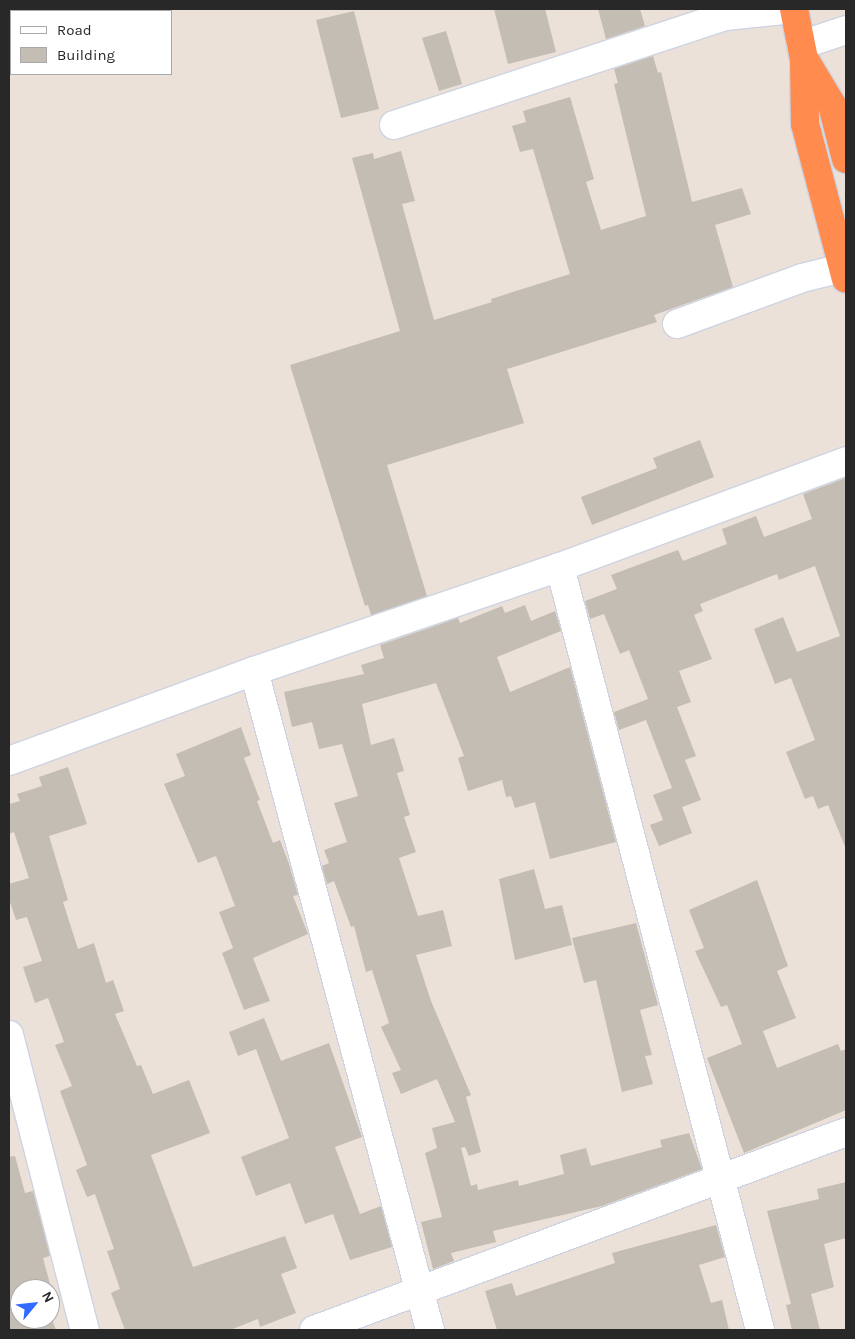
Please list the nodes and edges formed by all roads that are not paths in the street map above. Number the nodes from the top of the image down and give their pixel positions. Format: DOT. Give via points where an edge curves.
graph roads {
  1 [pos="794,9"];
  2 [pos="846,30"];
  3 [pos="802,52"];
  4 [pos="394,125"];
  5 [pos="846,159"];
  6 [pos="845,271"];
  7 [pos="677,324"];
  8 [pos="846,461"];
  9 [pos="560,567"];
  10 [pos="254,671"];
  11 [pos="9,761"];
  12 [pos="9,1035"];
  13 [pos="846,1132"];
  14 [pos="719,1178"];
  15 [pos="420,1290"];
  16 [pos="85,1330"];
  17 [pos="314,1330"];
  18 [pos="430,1330"];
  19 [pos="760,1330"];
  1 -- 3 [label="highway"];
  1 -- 4 [label="street" via="725,16"];
  2 -- 3 [label="street"];
  3 -- 5 [label="highway" via="832,105"];
  3 -- 6 [label="highway" via="805,124"];
  6 -- 7 [label="street" via="802,278"];
  8 -- 9 [label="street"];
  9 -- 10 [label="street"];
  9 -- 14 [label="street"];
  10 -- 11 [label="street"];
  10 -- 15 [label="street"];
  12 -- 16 [label="street"];
  13 -- 14 [label="street"];
  14 -- 15 [label="street"];
  14 -- 19 [label="street"];
  15 -- 17 [label="street"];
  15 -- 18 [label="street"];
}
